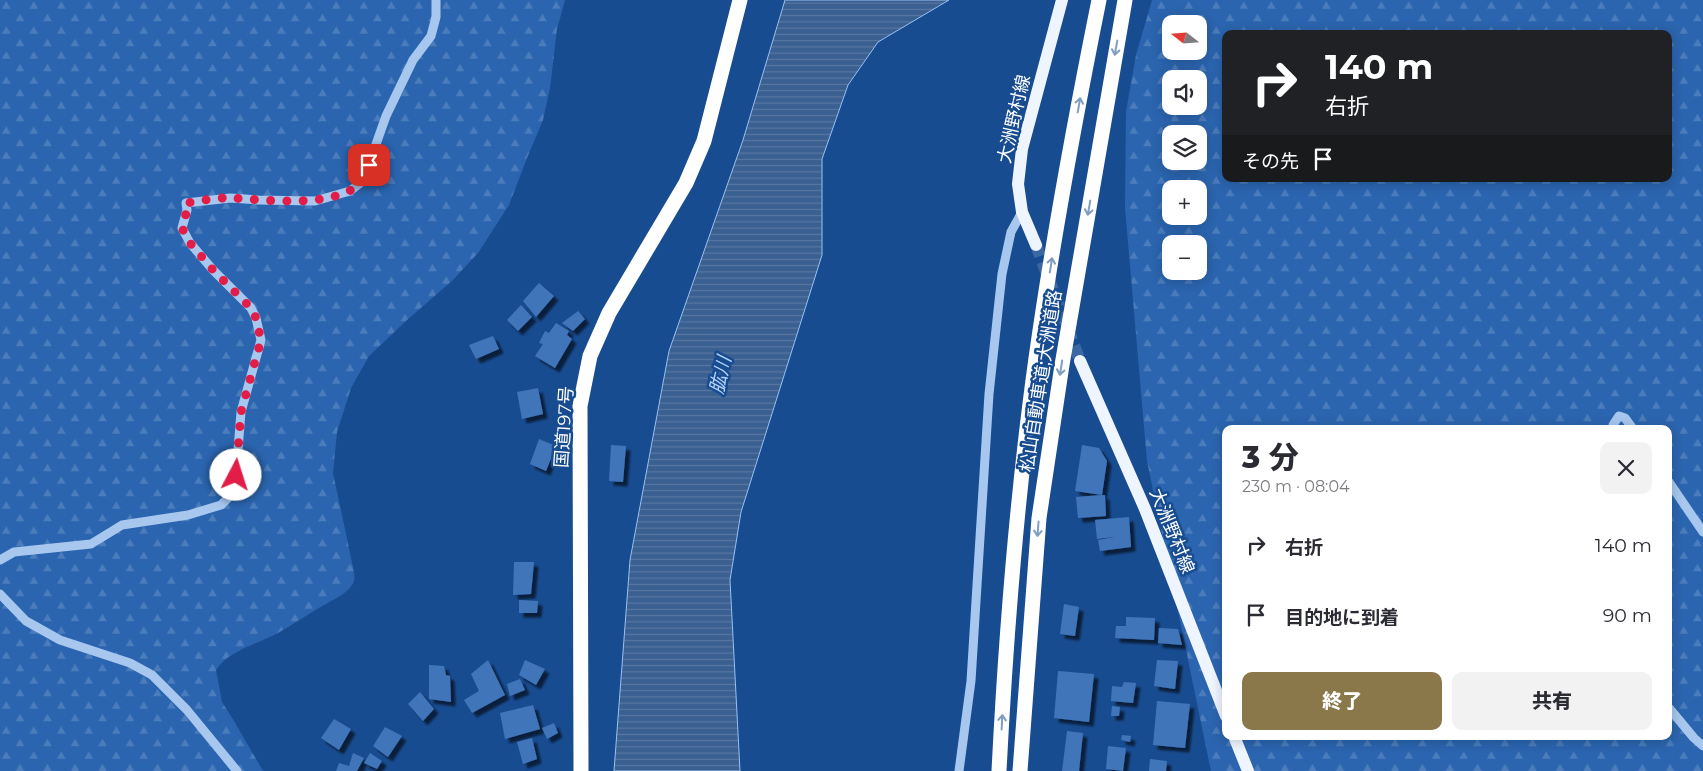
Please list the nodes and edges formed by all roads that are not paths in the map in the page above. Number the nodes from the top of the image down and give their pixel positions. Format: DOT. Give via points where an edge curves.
graph roads {
  1 [pos="436,0"];
  2 [pos="740,0"];
  3 [pos="1062,0"];
  4 [pos="1099,0"];
  5 [pos="1125,0"];
  6 [pos="1022,212"];
  7 [pos="1036,244"];
  8 [pos="1080,361"];
  9 [pos="1613,425"];
  10 [pos="1630,425"];
  11 [pos="1672,486"];
  12 [pos="1703,532"];
  13 [pos="0,560"];
  14 [pos="0,594"];
  15 [pos="1222,706"];
  16 [pos="1672,712"];
  17 [pos="1236,740"];
  18 [pos="1703,746"];
  19 [pos="1021,767"];
  20 [pos="999,770"];
  21 [pos="238,771"];
  22 [pos="581,771"];
  23 [pos="959,771"];
  24 [pos="1248,771"];
  1 -- 13 [label="street" via="431,36 413,60 386,116 363,181 350,191 315,201 230,198 186,203 182,228 190,243 251,308 261,340 241,412 236,475 231,495 221,505 188,515 122,525 91,544 14,552"];
  2 -- 22 [label="highway, 国道197号" via="704,141 686,183 609,313 590,356 580,406"];
  3 -- 6 [label="main road, 大洲野村線" via="1022,149 1018,184"];
  20 -- 4 [label="highway, 松山自動車道;大洲道路, one-way" via="1018,516 1036,358"];
  5 -- 19 [label="highway, 松山自動車道;大洲道路, one-way" via="1039,518"];
  6 -- 7 [label="main road, 大洲野村線"];
  6 -- 23 [label="street" via="1011,232 1002,274 989,394 971,681"];
  8 -- 15 [label="main road, 大洲野村線" via="1145,509"];
  9 -- 10 [label="street" via="1619,416"];
  11 -- 12 [label="street"];
  14 -- 21 [label="street" via="26,621 60,640 130,663 152,675 187,710"];
  16 -- 18 [label="street"];
  17 -- 24 [label="main road"];
}
